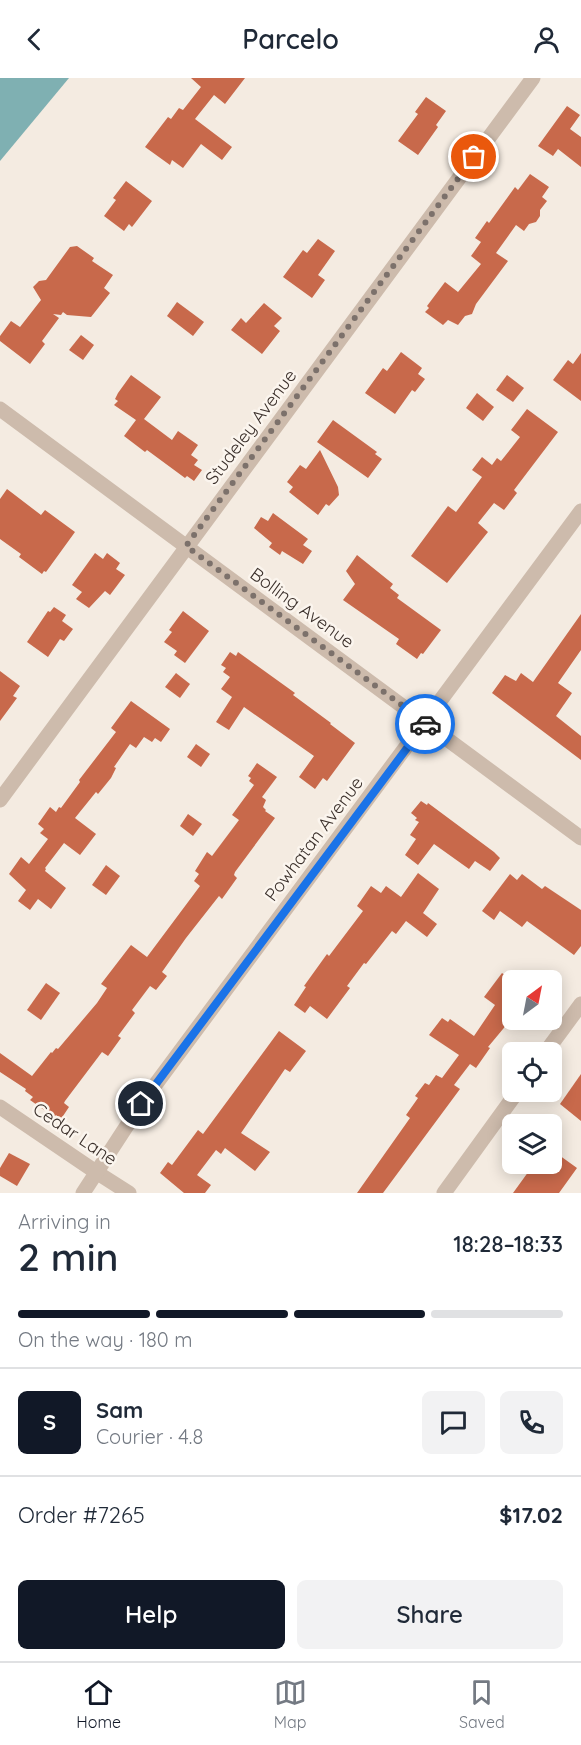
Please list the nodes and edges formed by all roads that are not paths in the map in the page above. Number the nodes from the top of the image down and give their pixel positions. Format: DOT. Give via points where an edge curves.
graph roads {
  1 [pos="533,78"];
  2 [pos="0,409"];
  3 [pos="581,511"];
  4 [pos="186,546"];
  5 [pos="426,723"];
  6 [pos="0,800"];
  7 [pos="581,838"];
  8 [pos="581,1004"];
  9 [pos="553,1042"];
  10 [pos="510,1102"];
  11 [pos="0,1107"];
  12 [pos="96,1173"];
  13 [pos="83,1193"];
  14 [pos="129,1193"];
  15 [pos="444,1193"];
  1 -- 4 [label="street, Studeley Avenue"];
  2 -- 4 [label="street, Bolling Avenue"];
  3 -- 5 [label="street, Powhatan Avenue"];
  4 -- 5 [label="street, Bolling Avenue"];
  4 -- 6 [label="street, Studeley Avenue"];
  5 -- 7 [label="street, Bolling Avenue"];
  5 -- 12 [label="street, Powhatan Avenue" via="147,1095"];
  8 -- 9 [label="street"];
  10 -- 15 [label="street"];
  11 -- 12 [label="street, Cedar Lane"];
  12 -- 13 [label="street, Powhatan Avenue"];
  12 -- 14 [label="street, Cedar Lane"];
}
